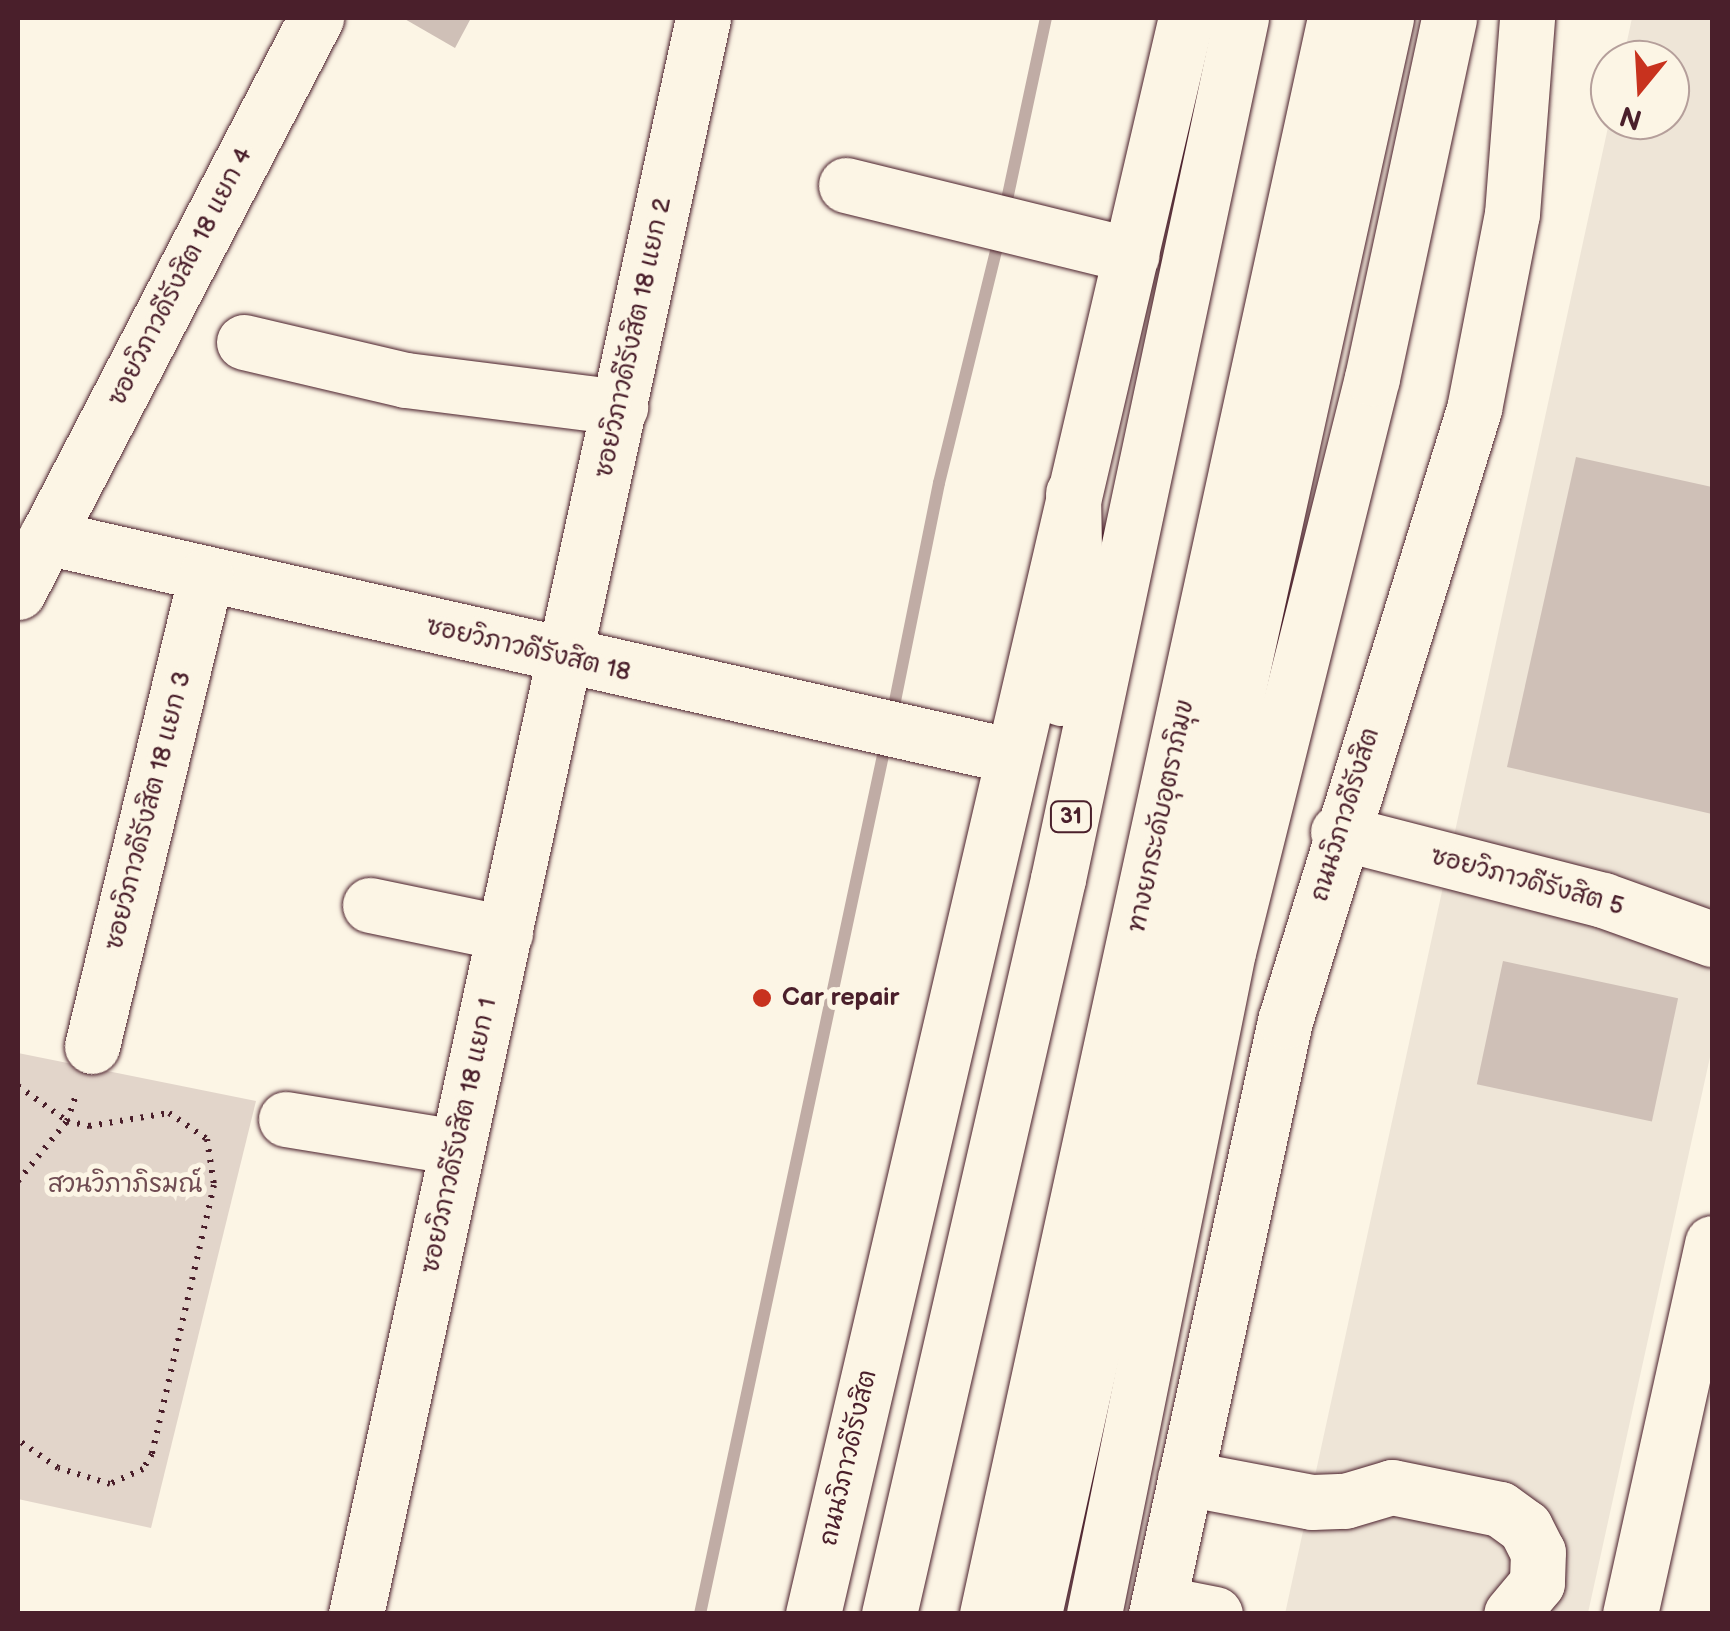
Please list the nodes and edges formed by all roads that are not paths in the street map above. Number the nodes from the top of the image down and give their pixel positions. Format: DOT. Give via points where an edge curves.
graph roads {
  1 [pos="316,18"];
  2 [pos="702,18"];
  3 [pos="1186,18"];
  4 [pos="1242,18"];
  5 [pos="1250,18"];
  6 [pos="1335,18"];
  7 [pos="1386,18"];
  8 [pos="1449,18"];
  9 [pos="1527,18"];
  10 [pos="846,185"];
  11 [pos="1132,255"];
  12 [pos="244,342"];
  13 [pos="620,406"];
  14 [pos="1073,493"];
  15 [pos="46,537"];
  16 [pos="206,576"];
  17 [pos="18,592"];
  18 [pos="566,659"];
  19 [pos="1012,756"];
  20 [pos="1338,832"];
  21 [pos="370,905"];
  22 [pos="505,933"];
  23 [pos="1712,939"];
  24 [pos="92,1046"];
  25 [pos="286,1119"];
  26 [pos="457,1147"];
  27 [pos="1712,1243"];
  28 [pos="1696,1399"];
  29 [pos="1185,1478"];
  30 [pos="1158,1608"];
  31 [pos="356,1614"];
  32 [pos="813,1614"];
  33 [pos="855,1614"];
  34 [pos="889,1614"];
  35 [pos="908,1614"];
  36 [pos="987,1614"];
  37 [pos="1034,1614"];
  38 [pos="1094,1614"];
  39 [pos="1216,1614"];
  40 [pos="1512,1614"];
  41 [pos="1630,1614"];
  1 -- 15 [label="main road, ซอยวิภาวดีรังสิต 18 แยก 4"];
  2 -- 13 [label="main road, ซอยวิภาวดีรังสิต 18 แยก 2"];
  3 -- 11 [label="main road, ถนนวิภาวดีรังสิต"];
  4 -- 34 [label="main road, 31" via="1058,879"];
  5 -- 35 [label="main road, 31"];
  6 -- 36 [label="main road, ทางยกระดับอุตราภิมุข"];
  7 -- 37 [label="main road"];
  8 -- 38 [label="main road" via="1372,378 1228,952"];
  9 -- 20 [label="main road, ถนนวิภาวดีรังสิต" via="1512,214 1474,409"];
  10 -- 11 [label="main road"];
  11 -- 14 [label="main road, ถนนวิภาวดีรังสิต"];
  12 -- 13 [label="main road" via="406,380"];
  13 -- 18 [label="main road, ซอยวิภาวดีรังสิต 18 แยก 2"];
  14 -- 19 [label="main road, ถนนวิภาวดีรังสิต"];
  14 -- 33 [label="main road" via="1075,606 1066,673"];
  15 -- 16 [label="main road, ซอยวิภาวดีรังสิต 18"];
  15 -- 17 [label="main road, ซอยวิภาวดีรังสิต 18 แยก 4"];
  16 -- 18 [label="main road, ซอยวิภาวดีรังสิต 18"];
  16 -- 24 [label="main road, ซอยวิภาวดีรังสิต 18 แยก 3"];
  18 -- 19 [label="main road, ซอยวิภาวดีรังสิต 18"];
  18 -- 22 [label="main road, ซอยวิภาวดีรังสิต 18 แยก 1"];
  19 -- 32 [label="main road, ถนนวิภาวดีรังสิต"];
  20 -- 23 [label="main road, ซอยวิภาวดีรังสิต 5" via="1603,900"];
  20 -- 29 [label="main road, ถนนวิภาวดีรังสิต" via="1284,1021"];
  21 -- 22 [label="main road"];
  22 -- 26 [label="main road, ซอยวิภาวดีรังสิต 18 แยก 1"];
  25 -- 26 [label="main road"];
  26 -- 31 [label="main road, ซอยวิภาวดีรังสิต 18 แยก 1"];
  27 -- 28 [label="main road"];
  28 -- 41 [label="main road"];
  29 -- 30 [label="main road, ถนนวิภาวดีรังสิต"];
  29 -- 40 [label="main road" via="1312,1502 1392,1487 1500,1509 1525,1528 1538,1552 1538,1583"];
  30 -- 39 [label="main road"];
}
